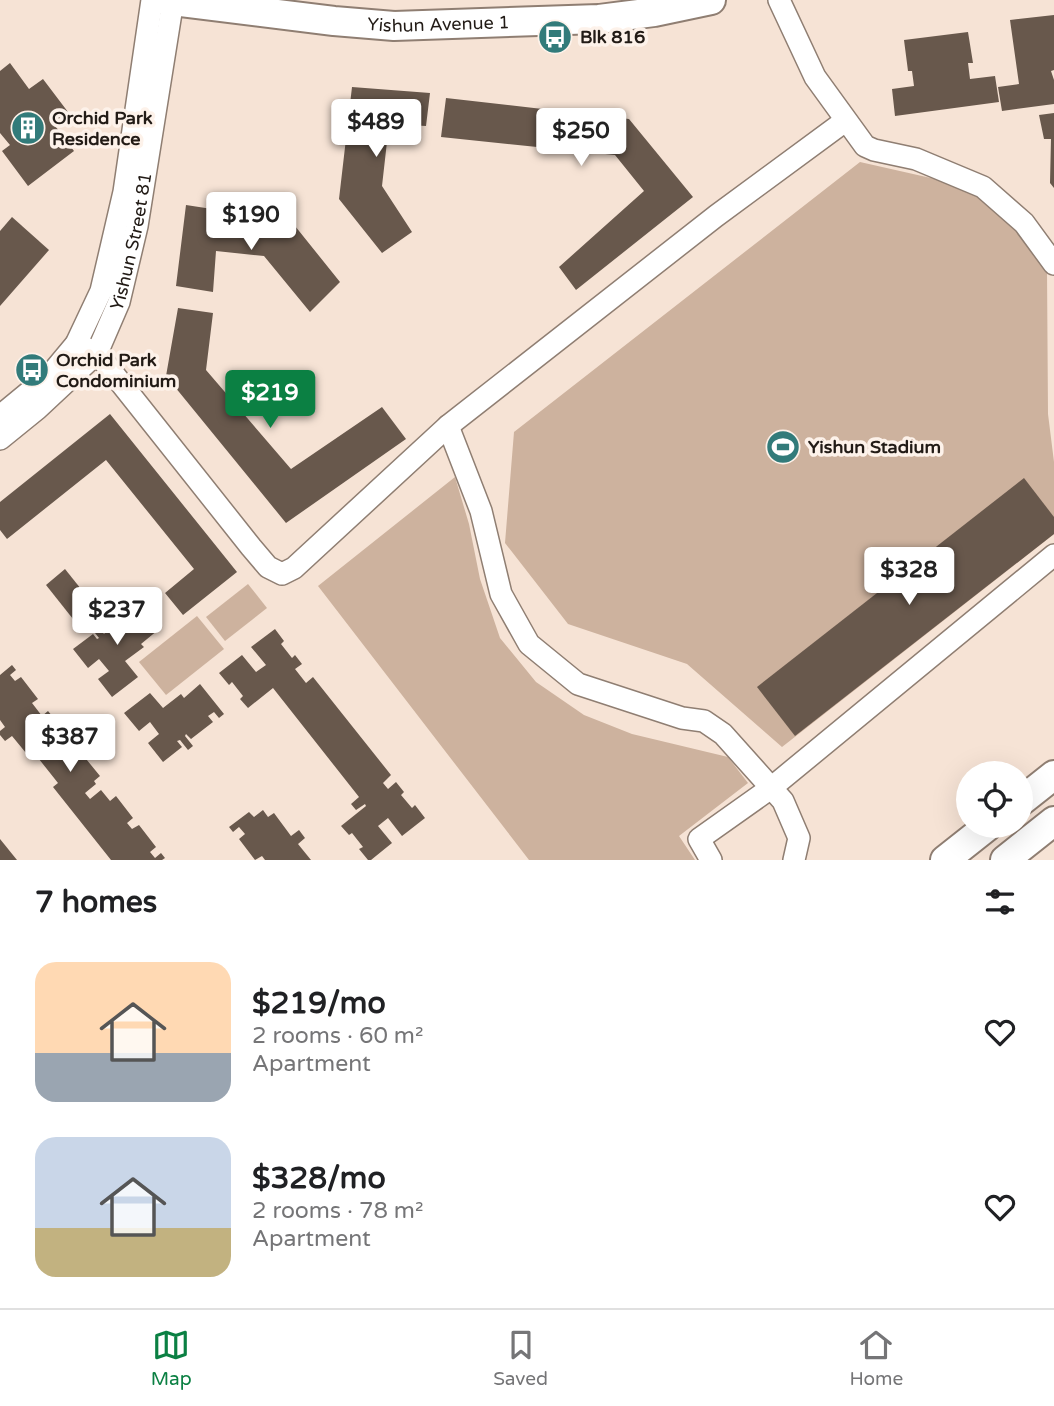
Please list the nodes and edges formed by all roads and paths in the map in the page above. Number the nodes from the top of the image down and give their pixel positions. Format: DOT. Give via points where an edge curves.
graph roads {
  1 [pos="165,0"];
  2 [pos="711,0"];
  3 [pos="779,0"];
  4 [pos="845,121"];
  5 [pos="1054,264"];
  6 [pos="76,344"];
  7 [pos="97,353"];
  8 [pos="0,416"];
  9 [pos="448,426"];
  10 [pos="0,439"];
  11 [pos="1054,555"];
  12 [pos="1054,775"];
  13 [pos="771,788"];
  14 [pos="1033,792"];
  15 [pos="1054,821"];
  16 [pos="973,838"];
  17 [pos="711,860"];
  18 [pos="794,860"];
  19 [pos="945,860"];
  20 [pos="1004,860"];
  1 -- 2 [label="main road, Yishun Avenue 1" via="394,26 598,19"];
  1 -- 6 [label="street, Yishun Street 81" via="143,74 117,227 101,291"];
  1 -- 7 [label="street, Yishun Street 81" via="137,226 119,302"];
  3 -- 4 [label="street" via="815,77"];
  4 -- 5 [label="street" via="865,146 916,159 983,187 1024,223"];
  4 -- 9 [label="street"];
  6 -- 7 [label="street"];
  6 -- 8 [label="street, Yishun Street 81" via="51,374"];
  7 -- 9 [label="street" via="251,547 268,567 282,574 295,568"];
  7 -- 10 [label="street, Yishun Street 81"];
  9 -- 13 [label="street" via="481,511 501,594 529,644 578,684 704,721 723,734"];
  11 -- 13 [label="street"];
  12 -- 14 [label="main road"];
  13 -- 17 [label="street" via="699,839"];
  13 -- 18 [label="street" via="783,801 799,838"];
  15 -- 20 [label="main road"];
  16 -- 19 [label="main road"];
}
